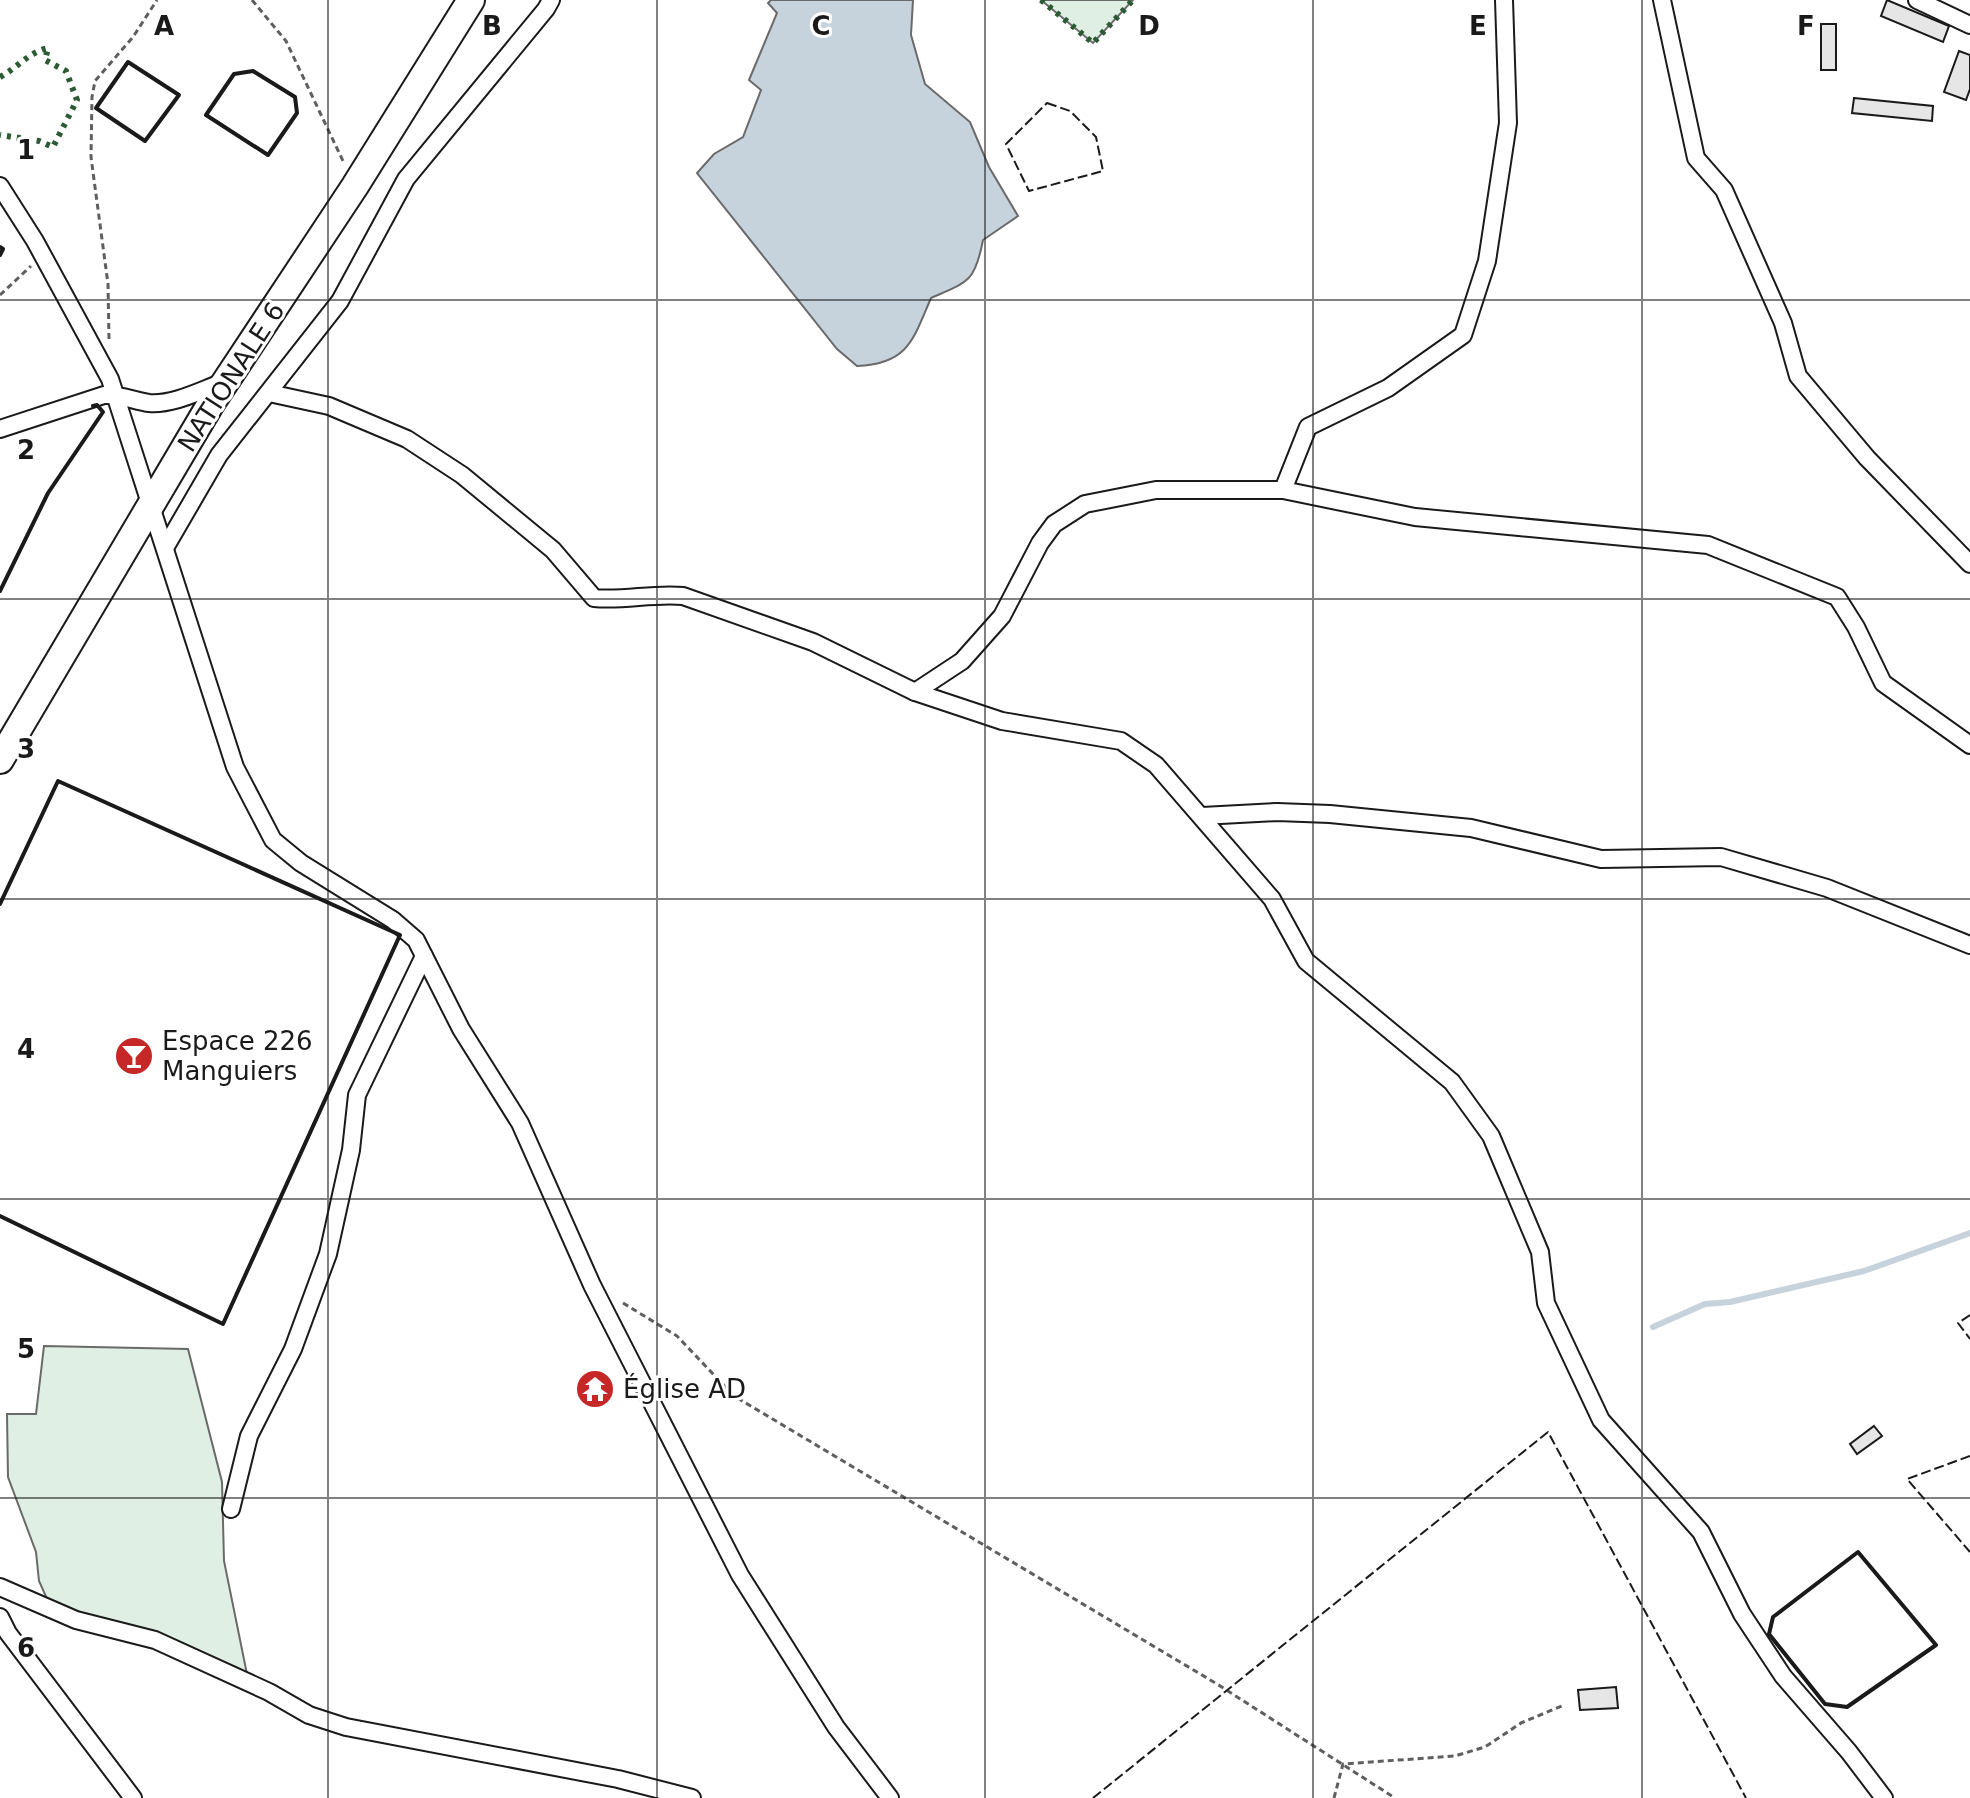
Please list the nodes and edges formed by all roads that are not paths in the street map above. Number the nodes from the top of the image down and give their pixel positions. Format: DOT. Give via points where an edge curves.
graph roads {
  1 [pos="471,0"];
  2 [pos="551,0"];
  3 [pos="1504,0"];
  4 [pos="1662,0"];
  5 [pos="1917,0"];
  6 [pos="1970,25"];
  7 [pos="0,186"];
  8 [pos="226,382"];
  9 [pos="112,386"];
  10 [pos="269,393"];
  11 [pos="0,429"];
  12 [pos="1283,490"];
  13 [pos="151,503"];
  14 [pos="165,548"];
  15 [pos="1970,564"];
  16 [pos="915,692"];
  17 [pos="1970,745"];
  18 [pos="0,760"];
  19 [pos="1202,816"];
  20 [pos="1970,945"];
  21 [pos="424,956"];
  22 [pos="231,1509"];
  23 [pos="0,1587"];
  24 [pos="0,1617"];
  25 [pos="133,1798"];
  26 [pos="692,1798"];
  27 [pos="890,1798"];
  28 [pos="1884,1798"];
  1 -- 8 [label="main road, NATIONALE 6"];
  2 -- 10 [label="street" via="406,179 340,301"];
  3 -- 12 [label="street" via="1508,123 1487,261 1463,335 1388,388 1308,427"];
  4 -- 15 [label="street" via="1696,158 1724,190 1783,323 1798,376 1867,458"];
  5 -- 6 [label="street"];
  7 -- 9 [label="street"];
  8 -- 9 [label="street" via="154,403 130,400"];
  8 -- 13 [label="main road, NATIONALE 6"];
  9 -- 11 [label="street" via="104,395"];
  9 -- 13 [label="street"];
  10 -- 14 [label="street" via="219,455"];
  10 -- 16 [label="street" via="329,406 407,439 462,475 553,550 594,598 683,596 813,642"];
  12 -- 16 [label="street" via="1156,490 1085,504 1054,524 1002,616 962,661"];
  12 -- 17 [label="street" via="1415,517 1708,545 1837,597 1883,683"];
  13 -- 14 [label="street"];
  13 -- 18 [label="main road, NATIONALE 6"];
  14 -- 21 [label="street" via="235,767 273,840 393,920 416,940"];
  16 -- 19 [label="street" via="1002,721 1121,741 1156,765"];
  19 -- 20 [label="street" via="1330,814 1471,828 1601,859 1721,857 1827,888"];
  19 -- 28 [label="street" via="1272,899 1306,961 1452,1082 1491,1136 1540,1252 1546,1303 1601,1420 1701,1532 1742,1614 1783,1676"];
  21 -- 22 [label="street" via="357,1095 328,1254 293,1349 249,1436"];
  21 -- 27 [label="street" via="461,1029 520,1123 592,1285 740,1575 836,1727"];
  23 -- 26 [label="street" via="76,1620 155,1640 309,1715 346,1727"];
  24 -- 25 [label="street"];
}
